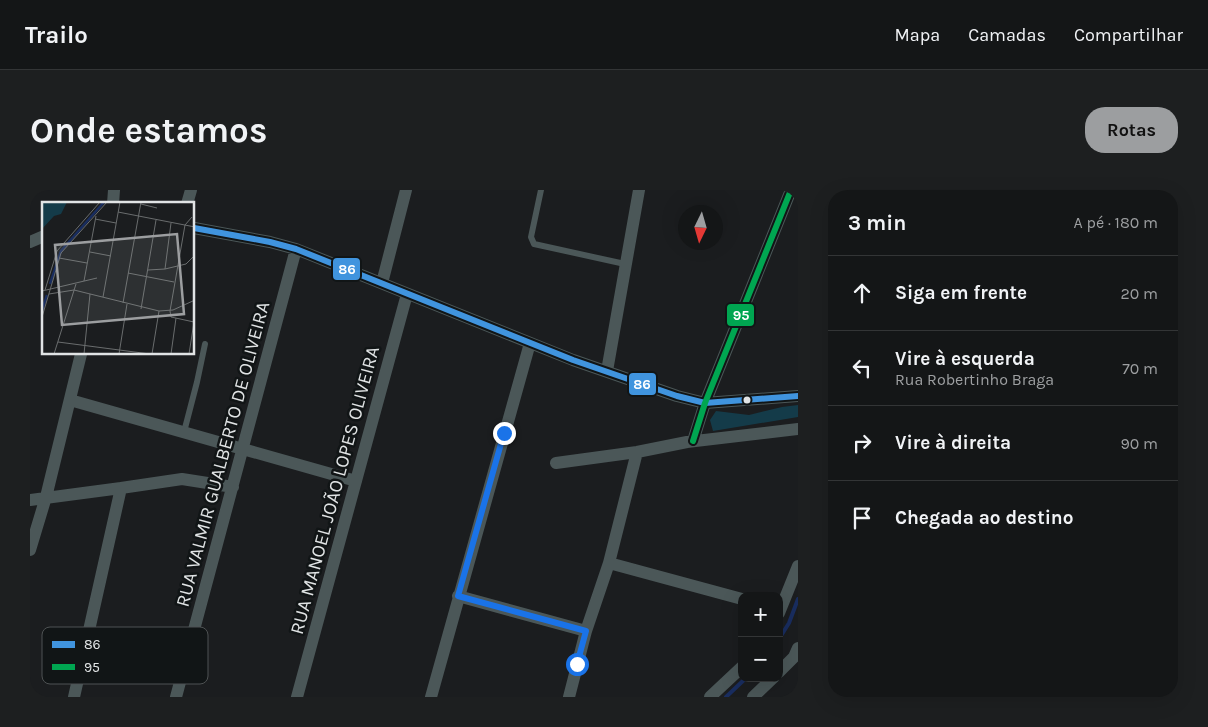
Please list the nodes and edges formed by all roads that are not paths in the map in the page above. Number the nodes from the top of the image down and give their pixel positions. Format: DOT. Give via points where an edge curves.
graph roads {
  1 [pos="406,190"];
  2 [pos="541,190"];
  3 [pos="639,190"];
  4 [pos="791,190"];
  5 [pos="195,228"];
  6 [pos="42,237"];
  7 [pos="30,242"];
  8 [pos="296,249"];
  9 [pos="625,264"];
  10 [pos="382,283"];
  11 [pos="407,294"];
  12 [pos="530,343"];
  13 [pos="204,344"];
  14 [pos="81,355"];
  15 [pos="606,371"];
  16 [pos="798,396"];
  17 [pos="70,400"];
  18 [pos="705,403"];
  19 [pos="798,429"];
  20 [pos="184,432"];
  21 [pos="693,441"];
  22 [pos="243,449"];
  23 [pos="637,452"];
  24 [pos="556,463"];
  25 [pos="356,481"];
  26 [pos="233,487"];
  27 [pos="122,488"];
  28 [pos="46,498"];
  29 [pos="30,500"];
  30 [pos="30,550"];
  31 [pos="608,563"];
  32 [pos="798,566"];
  33 [pos="458,596"];
  34 [pos="738,598"];
  35 [pos="783,604"];
  36 [pos="90,627"];
  37 [pos="195,627"];
  38 [pos="586,631"];
  39 [pos="798,648"];
  40 [pos="783,668"];
  41 [pos="738,671"];
  42 [pos="769,682"];
  43 [pos="77,684"];
  44 [pos="180,684"];
  45 [pos="74,697"];
  46 [pos="176,697"];
  47 [pos="297,697"];
  48 [pos="431,697"];
  49 [pos="569,697"];
  50 [pos="710,697"];
  51 [pos="753,697"];
  1 -- 10 [label="street"];
  2 -- 9 [label="lane" via="531,237 534,244"];
  3 -- 9 [label="street"];
  4 -- 18 [label="street"];
  5 -- 8 [label="street"];
  6 -- 7 [label="street"];
  8 -- 10 [label="street"];
  8 -- 22 [label="street, RUA VALMIR GUALBERTO DE OLIVEIRA"];
  9 -- 15 [label="street"];
  10 -- 11 [label="street"];
  11 -- 12 [label="street"];
  11 -- 25 [label="street, RUA MANOEL JOÃO LOPES OLIVEIRA"];
  12 -- 15 [label="street"];
  12 -- 33 [label="street"];
  13 -- 20 [label="lane"];
  14 -- 17 [label="street"];
  15 -- 18 [label="street"];
  16 -- 18 [label="street"];
  17 -- 20 [label="street"];
  17 -- 28 [label="street"];
  18 -- 21 [label="street"];
  19 -- 21 [label="street"];
  20 -- 22 [label="street"];
  21 -- 23 [label="street"];
  22 -- 25 [label="street"];
  22 -- 26 [label="street, RUA VALMIR GUALBERTO DE OLIVEIRA"];
  23 -- 24 [label="street"];
  23 -- 31 [label="street"];
  25 -- 47 [label="street, RUA MANOEL JOÃO LOPES OLIVEIRA"];
  26 -- 27 [label="street" via="182,479"];
  26 -- 37 [label="street, RUA VALMIR GUALBERTO DE OLIVEIRA"];
  27 -- 28 [label="street"];
  27 -- 36 [label="street"];
  28 -- 29 [label="street"];
  28 -- 30 [label="street"];
  31 -- 34 [label="street"];
  31 -- 38 [label="street"];
  32 -- 35 [label="street"];
  33 -- 38 [label="street"];
  33 -- 48 [label="street"];
  38 -- 49 [label="street"];
  39 -- 40 [label="street"];
  41 -- 50 [label="street"];
  42 -- 51 [label="street"];
  43 -- 45 [label="street"];
  44 -- 46 [label="street, RUA VALMIR GUALBERTO DE OLIVEIRA"];
}
